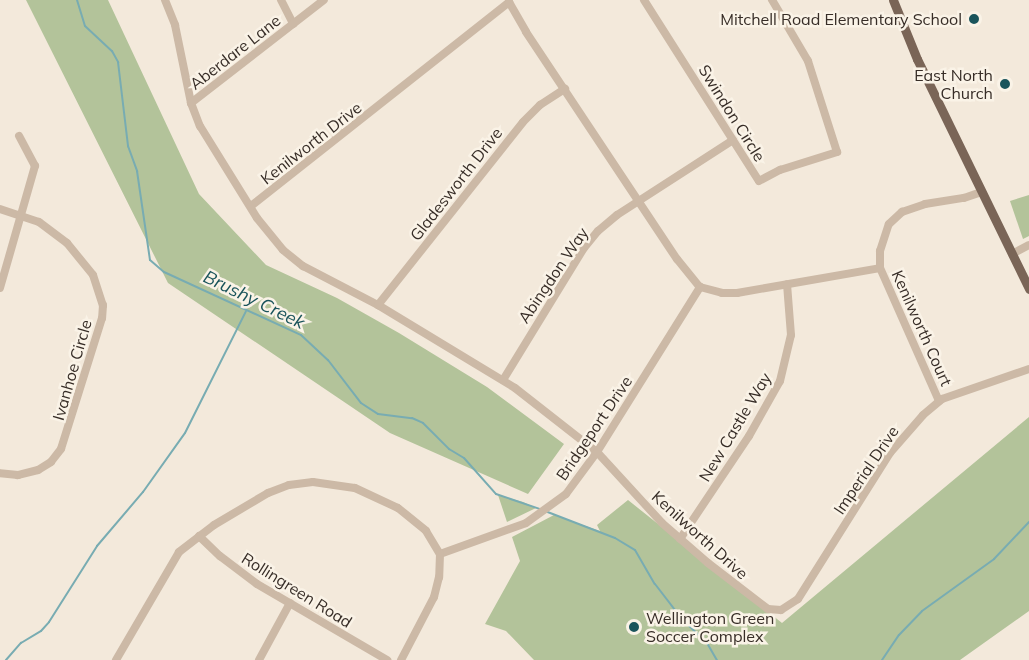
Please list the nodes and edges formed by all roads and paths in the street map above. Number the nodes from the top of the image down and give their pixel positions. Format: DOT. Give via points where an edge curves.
graph roads {
  1 [pos="165,0"];
  2 [pos="281,0"];
  3 [pos="324,0"];
  4 [pos="772,0"];
  5 [pos="893,0"];
  6 [pos="647,1"];
  7 [pos="293,24"];
  8 [pos="565,89"];
  9 [pos="191,103"];
  10 [pos="19,136"];
  11 [pos="733,140"];
  12 [pos="981,192"];
  13 [pos="639,201"];
  14 [pos="250,206"];
  15 [pos="0,209"];
  16 [pos="21,216"];
  17 [pos="1029,245"];
  18 [pos="1012,254"];
  19 [pos="880,268"];
  20 [pos="786,285"];
  21 [pos="700,287"];
  22 [pos="0,288"];
  23 [pos="1029,290"];
  24 [pos="378,305"];
  25 [pos="1029,369"];
  26 [pos="503,380"];
  27 [pos="939,401"];
  28 [pos="597,452"];
  29 [pos="0,473"];
  30 [pos="199,536"];
  31 [pos="680,539"];
  32 [pos="440,554"];
  33 [pos="290,603"];
  34 [pos="788,607"];
  35 [pos="116,660"];
  36 [pos="259,660"];
  37 [pos="387,660"];
  38 [pos="400,660"];
  1 -- 9 [label="street" via="181,45"];
  2 -- 7 [label="street"];
  3 -- 7 [label="street, Aberdare Lane"];
  4 -- 11 [label="street, Swindon Circle" via="808,61 837,152 759,181"];
  5 -- 12 [label="main road"];
  6 -- 11 [label="street, Swindon Circle"];
  7 -- 9 [label="street, Aberdare Lane"];
  8 -- 13 [label="street, Kenilworth Drive"];
  8 -- 14 [label="street, Kenilworth Drive" via="510,2"];
  8 -- 24 [label="street, Gladesworth Drive" via="522,122"];
  9 -- 14 [label="street" via="204,135"];
  10 -- 16 [label="street" via="35,166"];
  11 -- 13 [label="street, Abingdon Way"];
  12 -- 18 [label="main road"];
  12 -- 19 [label="street, Kenilworth Court" via="911,208 897,215 884,237"];
  13 -- 21 [label="street, Kenilworth Drive"];
  13 -- 26 [label="street, Abingdon Way" via="606,223 588,243"];
  14 -- 24 [label="street, Kenilworth Drive" via="296,261"];
  15 -- 16 [label="street, Ivanhoe Circle"];
  16 -- 22 [label="street"];
  16 -- 29 [label="street, Ivanhoe Circle" via="55,233 84,262 100,290 103,314 61,449 38,470 18,475"];
  17 -- 18 [label="street"];
  18 -- 23 [label="main road"];
  19 -- 20 [label="street"];
  19 -- 27 [label="street, Kenilworth Court"];
  20 -- 21 [label="street" via="731,293"];
  20 -- 31 [label="street, New Castle Way" via="790,335 780,381 749,436"];
  21 -- 28 [label="street, Bridgeport Drive"];
  24 -- 26 [label="street, Kenilworth Drive"];
  25 -- 27 [label="street, Imperial Drive"];
  26 -- 28 [label="street, Kenilworth Drive"];
  27 -- 34 [label="street, Imperial Drive" via="890,453 801,594"];
  28 -- 31 [label="street, Kenilworth Drive"];
  28 -- 32 [label="street, Bridgeport Drive" via="573,486 533,519"];
  30 -- 32 [label="street" via="278,489 327,482 355,488 404,511 426,531"];
  30 -- 33 [label="street, Rollingreen Road" via="237,571"];
  30 -- 35 [label="street" via="172,561"];
  31 -- 34 [label="street, Kenilworth Drive" via="759,604 772,610"];
  32 -- 38 [label="street" via="434,597"];
  33 -- 36 [label="street"];
  33 -- 37 [label="street, Rollingreen Road"];
}
